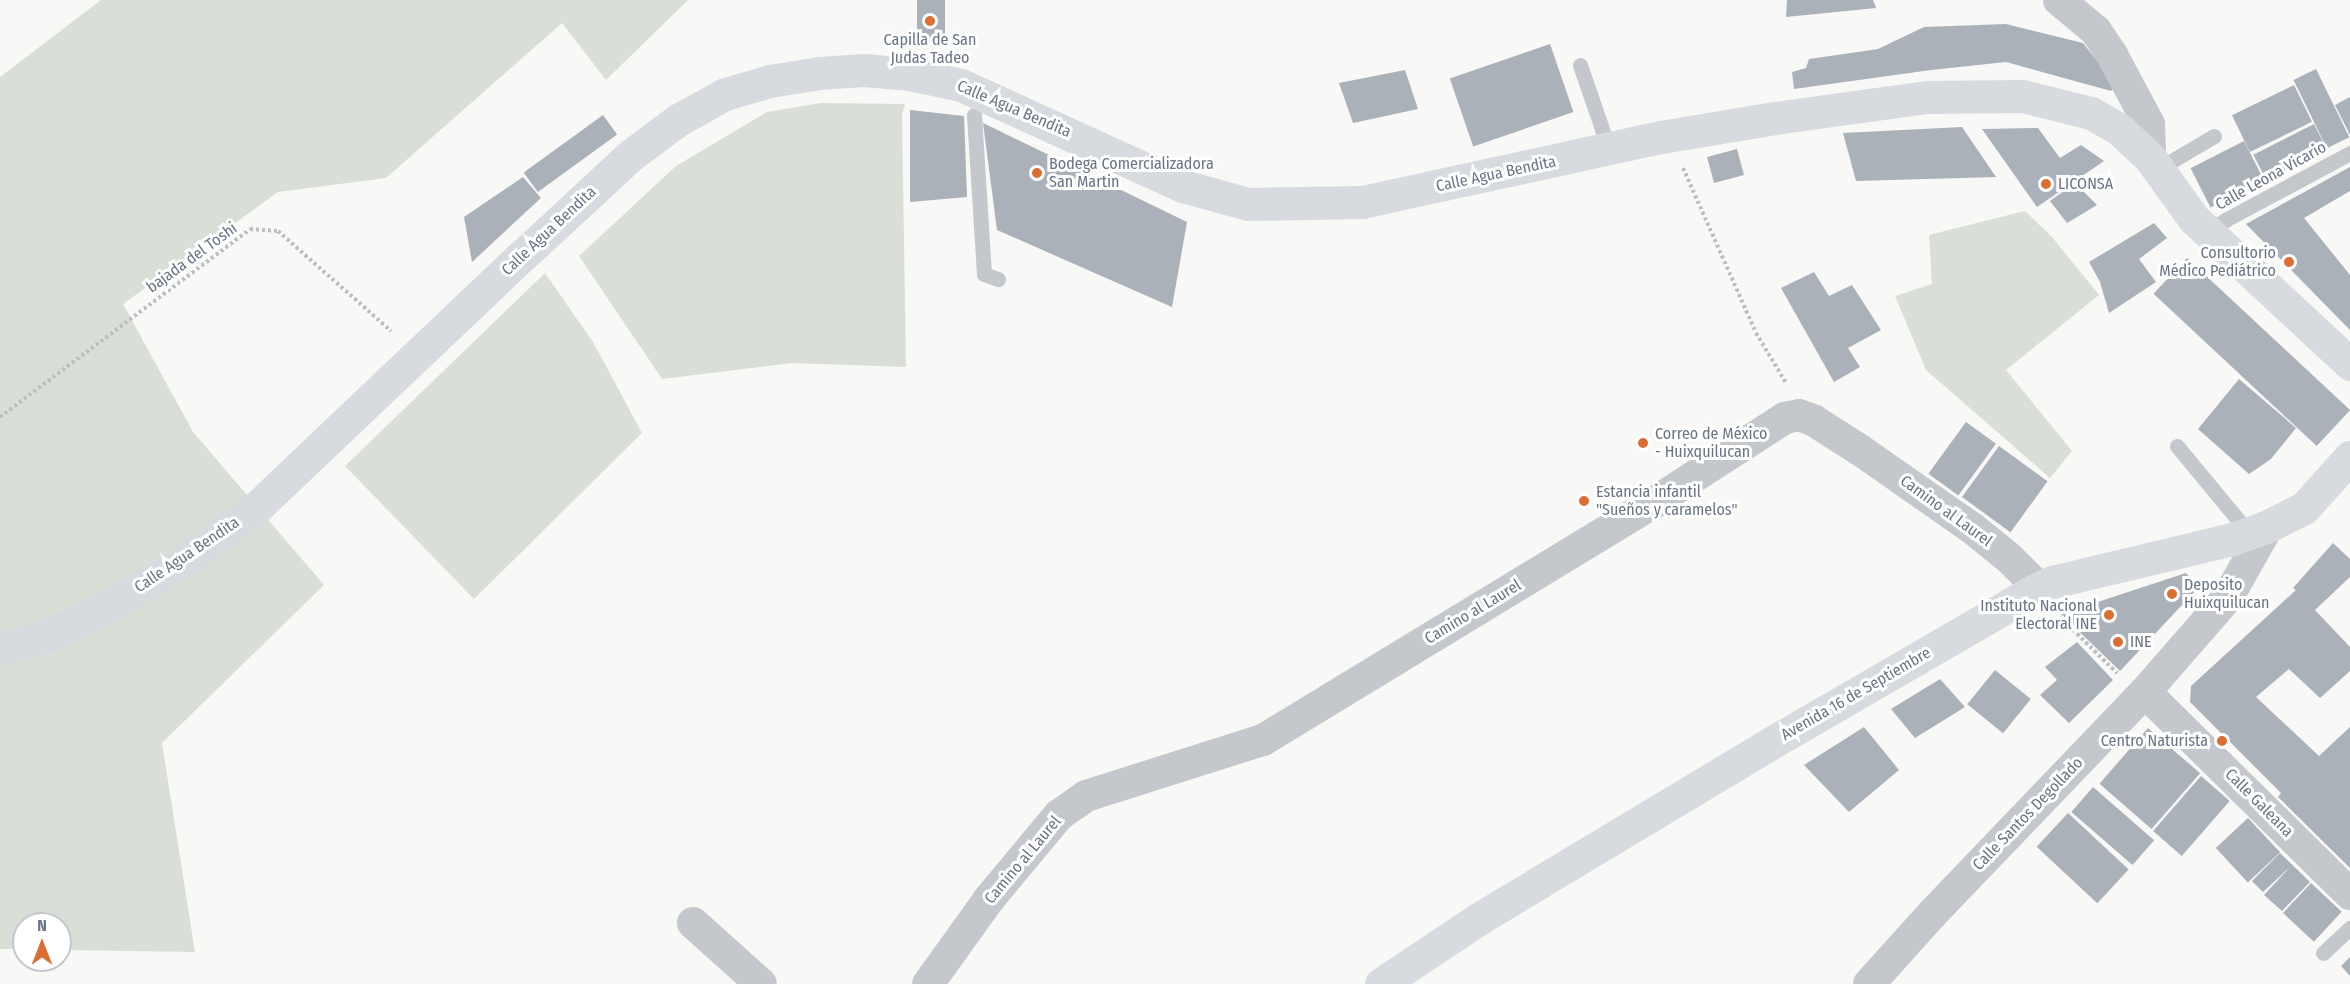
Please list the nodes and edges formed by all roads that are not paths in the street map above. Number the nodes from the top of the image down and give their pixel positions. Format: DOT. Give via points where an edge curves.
graph roads {
  1 [pos="2059,0"];
  2 [pos="1580,65"];
  3 [pos="974,115"];
  4 [pos="2214,136"];
  5 [pos="1609,150"];
  6 [pos="2350,153"];
  7 [pos="2154,163"];
  8 [pos="2209,231"];
  9 [pos="998,279"];
  10 [pos="2350,364"];
  11 [pos="2177,446"];
  12 [pos="2350,457"];
  13 [pos="2259,530"];
  14 [pos="2039,588"];
  15 [pos="0,649"];
  16 [pos="2145,692"];
  17 [pos="2350,894"];
  18 [pos="693,923"];
  19 [pos="2350,928"];
  20 [pos="2322,953"];
  21 [pos="761,984"];
  22 [pos="928,984"];
  23 [pos="1380,984"];
  24 [pos="1869,984"];
  1 -- 7 [label="street" via="2096,31 2112,55 2149,124"];
  2 -- 5 [label="lane"];
  3 -- 9 [label="lane" via="984,274"];
  4 -- 7 [label="lane"];
  5 -- 7 [label="main road, Calle Agua Bendita" via="1775,118 1926,97 1988,95 2022,96 2091,113 2120,130"];
  5 -- 15 [label="main road, Calle Agua Bendita" via="1362,202 1248,204 1184,186 961,85 910,74 864,70 819,73 725,94 678,120 631,156 257,507 184,561 103,609 46,636"];
  6 -- 8 [label="lane, Calle Leona Vicario"];
  7 -- 8 [label="main road, Calle Agua Bendita" via="2194,219"];
  8 -- 10 [label="main road, Calle Agua Bendita"];
  11 -- 13 [label="lane"];
  12 -- 13 [label="main road, Avenida 16 de Septiembre" via="2304,508"];
  13 -- 14 [label="main road, Avenida 16 de Septiembre"];
  13 -- 16 [label="street, Calle Santos Degollado" via="2228,597"];
  14 -- 22 [label="street, Camino al Laurel" via="1972,528 1860,450 1813,420 1785,418 1655,502 1263,740 1086,796 1059,815 989,899"];
  14 -- 23 [label="main road, Avenida 16 de Septiembre" via="1501,906"];
  16 -- 17 [label="street, Calle Galeana"];
  16 -- 24 [label="street, Calle Santos Degollado"];
  18 -- 21 [label="street"];
  19 -- 20 [label="lane"];
}
